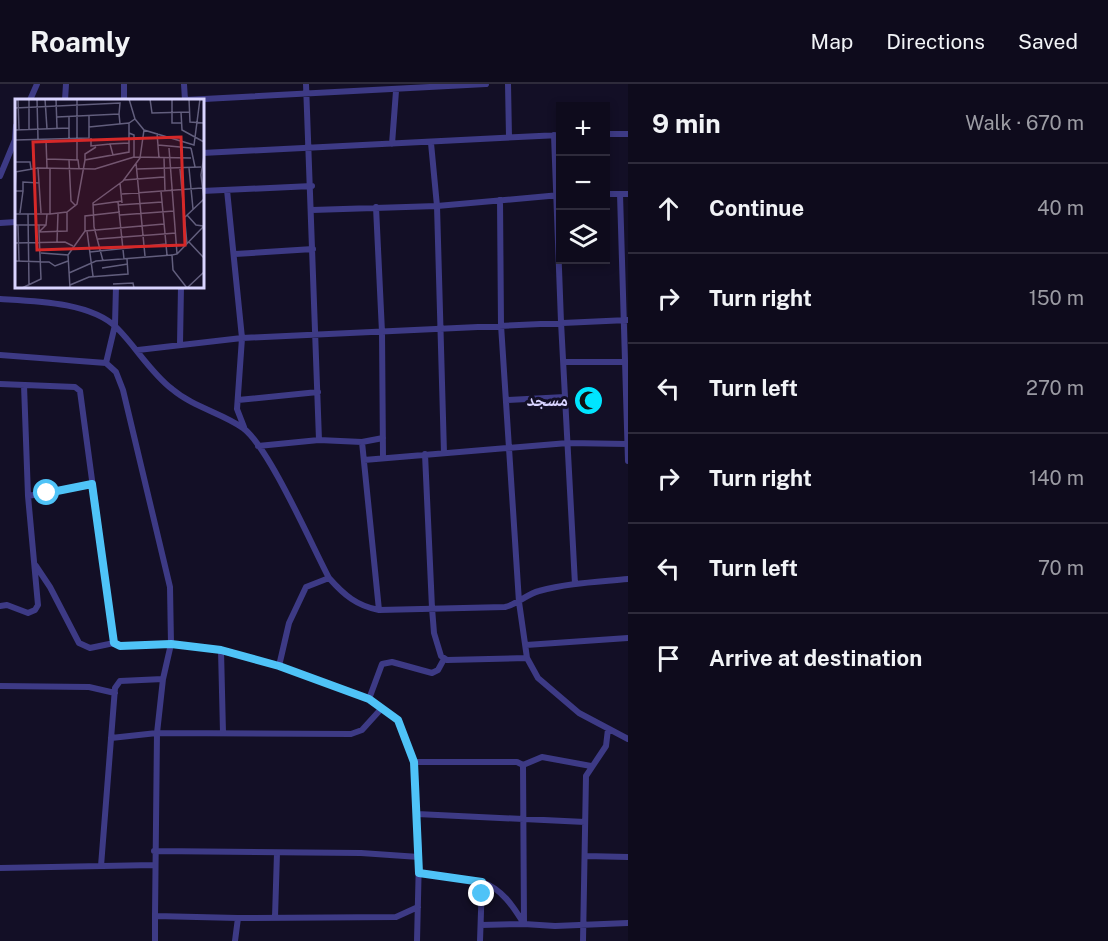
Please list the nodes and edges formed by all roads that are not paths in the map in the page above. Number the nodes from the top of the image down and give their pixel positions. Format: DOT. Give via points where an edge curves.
graph roads {
  1 [pos="37,84"];
  2 [pos="66,84"];
  3 [pos="184,84"];
  4 [pos="306,84"];
  5 [pos="470,84"];
  6 [pos="486,84"];
  7 [pos="508,84"];
  8 [pos="396,91"];
  9 [pos="307,94"];
  10 [pos="30,99"];
  11 [pos="65,99"];
  12 [pos="185,99"];
  13 [pos="204,99"];
  14 [pos="610,134"];
  15 [pos="628,134"];
  16 [pos="556,135"];
  17 [pos="509,137"];
  18 [pos="15,140"];
  19 [pos="432,143"];
  20 [pos="392,144"];
  21 [pos="310,148"];
  22 [pos="204,153"];
  23 [pos="0,176"];
  24 [pos="312,186"];
  25 [pos="227,190"];
  26 [pos="204,191"];
  27 [pos="610,194"];
  28 [pos="620,194"];
  29 [pos="628,194"];
  30 [pos="556,196"];
  31 [pos="500,200"];
  32 [pos="437,206"];
  33 [pos="375,207"];
  34 [pos="312,210"];
  35 [pos="559,210"];
  36 [pos="313,249"];
  37 [pos="235,254"];
  38 [pos="116,288"];
  39 [pos="181,288"];
  40 [pos="0,299"];
  41 [pos="625,320"];
  42 [pos="561,322"];
  43 [pos="115,325"];
  44 [pos="501,325"];
  45 [pos="441,328"];
  46 [pos="382,332"];
  47 [pos="317,336"];
  48 [pos="242,338"];
  49 [pos="180,344"];
  50 [pos="138,350"];
  51 [pos="0,355"];
  52 [pos="564,362"];
  53 [pos="623,362"];
  54 [pos="106,363"];
  55 [pos="0,384"];
  56 [pos="24,385"];
  57 [pos="318,392"];
  58 [pos="565,397"];
  59 [pos="238,400"];
  60 [pos="507,400"];
  61 [pos="244,429"];
  62 [pos="383,438"];
  63 [pos="319,440"];
  64 [pos="362,442"];
  65 [pos="568,443"];
  66 [pos="627,444"];
  67 [pos="258,446"];
  68 [pos="510,449"];
  69 [pos="444,453"];
  70 [pos="425,454"];
  71 [pos="383,458"];
  72 [pos="363,460"];
  73 [pos="628,461"];
  74 [pos="92,484"];
  75 [pos="28,496"];
  76 [pos="35,565"];
  77 [pos="329,578"];
  78 [pos="628,579"];
  79 [pos="575,584"];
  80 [pos="519,602"];
  81 [pos="0,606"];
  82 [pos="432,608"];
  83 [pos="379,610"];
  84 [pos="628,638"];
  85 [pos="114,643"];
  86 [pos="171,644"];
  87 [pos="526,645"];
  88 [pos="221,650"];
  89 [pos="527,658"];
  90 [pos="444,659"];
  91 [pos="279,666"];
  92 [pos="163,679"];
  93 [pos="0,686"];
  94 [pos="115,693"];
  95 [pos="369,699"];
  96 [pos="381,709"];
  97 [pos="609,729"];
  98 [pos="157,733"];
  99 [pos="223,733"];
  100 [pos="111,738"];
  101 [pos="628,739"];
  102 [pos="414,762"];
  103 [pos="523,765"];
  104 [pos="591,766"];
  105 [pos="417,814"];
  106 [pos="524,820"];
  107 [pos="585,822"];
  108 [pos="154,851"];
  109 [pos="277,853"];
  110 [pos="585,856"];
  111 [pos="418,857"];
  112 [pos="628,857"];
  113 [pos="154,865"];
  114 [pos="101,866"];
  115 [pos="0,868"];
  116 [pos="419,873"];
  117 [pos="482,882"];
  118 [pos="418,907"];
  119 [pos="155,916"];
  120 [pos="275,917"];
  121 [pos="238,918"];
  122 [pos="628,923"];
  123 [pos="524,924"];
  124 [pos="584,924"];
  125 [pos="481,925"];
  126 [pos="154,941"];
  127 [pos="236,941"];
  128 [pos="417,941"];
  129 [pos="480,941"];
  130 [pos="583,941"];
  1 -- 10 [label="street"];
  2 -- 11 [label="street"];
  3 -- 12 [label="street"];
  4 -- 9 [label="street"];
  5 -- 6 [label="street"];
  5 -- 8 [label="street"];
  7 -- 17 [label="street"];
  8 -- 9 [label="street"];
  8 -- 20 [label="street"];
  9 -- 13 [label="street"];
  9 -- 21 [label="street"];
  14 -- 15 [label="street"];
  16 -- 17 [label="street"];
  17 -- 19 [label="street"];
  18 -- 23 [label="street"];
  19 -- 20 [label="street"];
  19 -- 32 [label="street"];
  20 -- 21 [label="street"];
  21 -- 22 [label="street"];
  21 -- 24 [label="street"];
  24 -- 25 [label="street"];
  24 -- 34 [label="street"];
  25 -- 26 [label="street"];
  25 -- 37 [label="street"];
  27 -- 28 [label="street"];
  28 -- 29 [label="street"];
  28 -- 41 [label="street"];
  30 -- 31 [label="street"];
  31 -- 32 [label="street"];
  31 -- 44 [label="street"];
  32 -- 33 [label="street"];
  32 -- 45 [label="street"];
  33 -- 34 [label="street"];
  33 -- 46 [label="street"];
  34 -- 36 [label="street"];
  35 -- 42 [label="street"];
  36 -- 37 [label="street"];
  36 -- 47 [label="street"];
  37 -- 48 [label="street"];
  38 -- 43 [label="street"];
  39 -- 49 [label="street"];
  40 -- 43 [label="street" via="54,303"];
  41 -- 42 [label="street"];
  41 -- 53 [label="street"];
  42 -- 44 [label="street"];
  42 -- 52 [label="street"];
  43 -- 50 [label="street"];
  43 -- 54 [label="street"];
  44 -- 45 [label="street"];
  44 -- 60 [label="street"];
  45 -- 46 [label="street"];
  45 -- 69 [label="street"];
  46 -- 47 [label="street"];
  46 -- 62 [label="street"];
  47 -- 48 [label="street"];
  47 -- 57 [label="street"];
  48 -- 49 [label="street"];
  48 -- 59 [label="street"];
  49 -- 50 [label="street"];
  50 -- 61 [label="street" via="172,389"];
  51 -- 54 [label="street"];
  52 -- 53 [label="street"];
  52 -- 58 [label="street"];
  53 -- 66 [label="street"];
  54 -- 86 [label="street" via="116,372 136,436 170,586"];
  55 -- 56 [label="street"];
  56 -- 74 [label="street" via="75,387 80,391"];
  56 -- 75 [label="street"];
  57 -- 59 [label="street"];
  57 -- 63 [label="street"];
  58 -- 60 [label="street"];
  58 -- 65 [label="street"];
  59 -- 61 [label="street"];
  60 -- 68 [label="street"];
  61 -- 67 [label="street"];
  62 -- 64 [label="street"];
  62 -- 71 [label="street"];
  63 -- 64 [label="street"];
  63 -- 67 [label="street"];
  64 -- 72 [label="street"];
  65 -- 66 [label="street"];
  65 -- 68 [label="street"];
  65 -- 79 [label="street"];
  66 -- 73 [label="street"];
  67 -- 77 [label="street"];
  68 -- 69 [label="street"];
  68 -- 80 [label="street"];
  69 -- 70 [label="street"];
  70 -- 71 [label="street"];
  70 -- 82 [label="street"];
  71 -- 72 [label="street"];
  72 -- 83 [label="street"];
  74 -- 75 [label="street"];
  74 -- 85 [label="street"];
  75 -- 76 [label="street"];
  76 -- 81 [label="street" via="35,610 28,613"];
  76 -- 85 [label="street" via="78,643 90,648"];
  77 -- 83 [label="street" via="344,595"];
  77 -- 91 [label="street" via="306,587 289,623"];
  78 -- 79 [label="street"];
  79 -- 80 [label="street" via="536,591"];
  80 -- 82 [label="street" via="505,606"];
  80 -- 87 [label="street"];
  82 -- 83 [label="street"];
  82 -- 90 [label="street" via="434,633"];
  84 -- 87 [label="street"];
  85 -- 86 [label="street"];
  86 -- 88 [label="street"];
  86 -- 92 [label="street"];
  87 -- 89 [label="street"];
  88 -- 91 [label="street"];
  88 -- 99 [label="street"];
  89 -- 90 [label="street"];
  89 -- 97 [label="street" via="538,678 579,713"];
  90 -- 95 [label="street" via="432,673 392,662 382,664"];
  91 -- 95 [label="street"];
  92 -- 94 [label="street" via="120,681"];
  92 -- 98 [label="street"];
  93 -- 94 [label="street" via="89,687"];
  94 -- 100 [label="street"];
  95 -- 96 [label="street"];
  96 -- 99 [label="street" via="362,730 351,734"];
  96 -- 102 [label="street" via="398,720"];
  97 -- 101 [label="street"];
  97 -- 104 [label="street" via="606,746"];
  98 -- 99 [label="street"];
  98 -- 100 [label="street"];
  98 -- 108 [label="street"];
  100 -- 114 [label="street"];
  102 -- 103 [label="street"];
  102 -- 105 [label="street"];
  103 -- 104 [label="street" via="542,757"];
  103 -- 106 [label="street"];
  104 -- 107 [label="street" via="586,776"];
  105 -- 106 [label="street"];
  105 -- 111 [label="street"];
  106 -- 107 [label="street"];
  106 -- 123 [label="street"];
  107 -- 110 [label="street"];
  108 -- 109 [label="street"];
  108 -- 113 [label="street"];
  109 -- 111 [label="street"];
  109 -- 120 [label="street"];
  110 -- 112 [label="street"];
  110 -- 124 [label="street"];
  111 -- 116 [label="street"];
  113 -- 114 [label="street"];
  113 -- 119 [label="street"];
  114 -- 115 [label="street"];
  116 -- 117 [label="street"];
  116 -- 118 [label="street"];
  117 -- 123 [label="street" via="493,885 504,895"];
  117 -- 125 [label="street"];
  118 -- 120 [label="street" via="396,916"];
  118 -- 128 [label="street"];
  119 -- 121 [label="street"];
  119 -- 126 [label="street"];
  120 -- 121 [label="street"];
  121 -- 127 [label="street"];
  122 -- 124 [label="street"];
  123 -- 124 [label="street"];
  123 -- 125 [label="street"];
  124 -- 130 [label="street"];
  125 -- 129 [label="street"];
}
